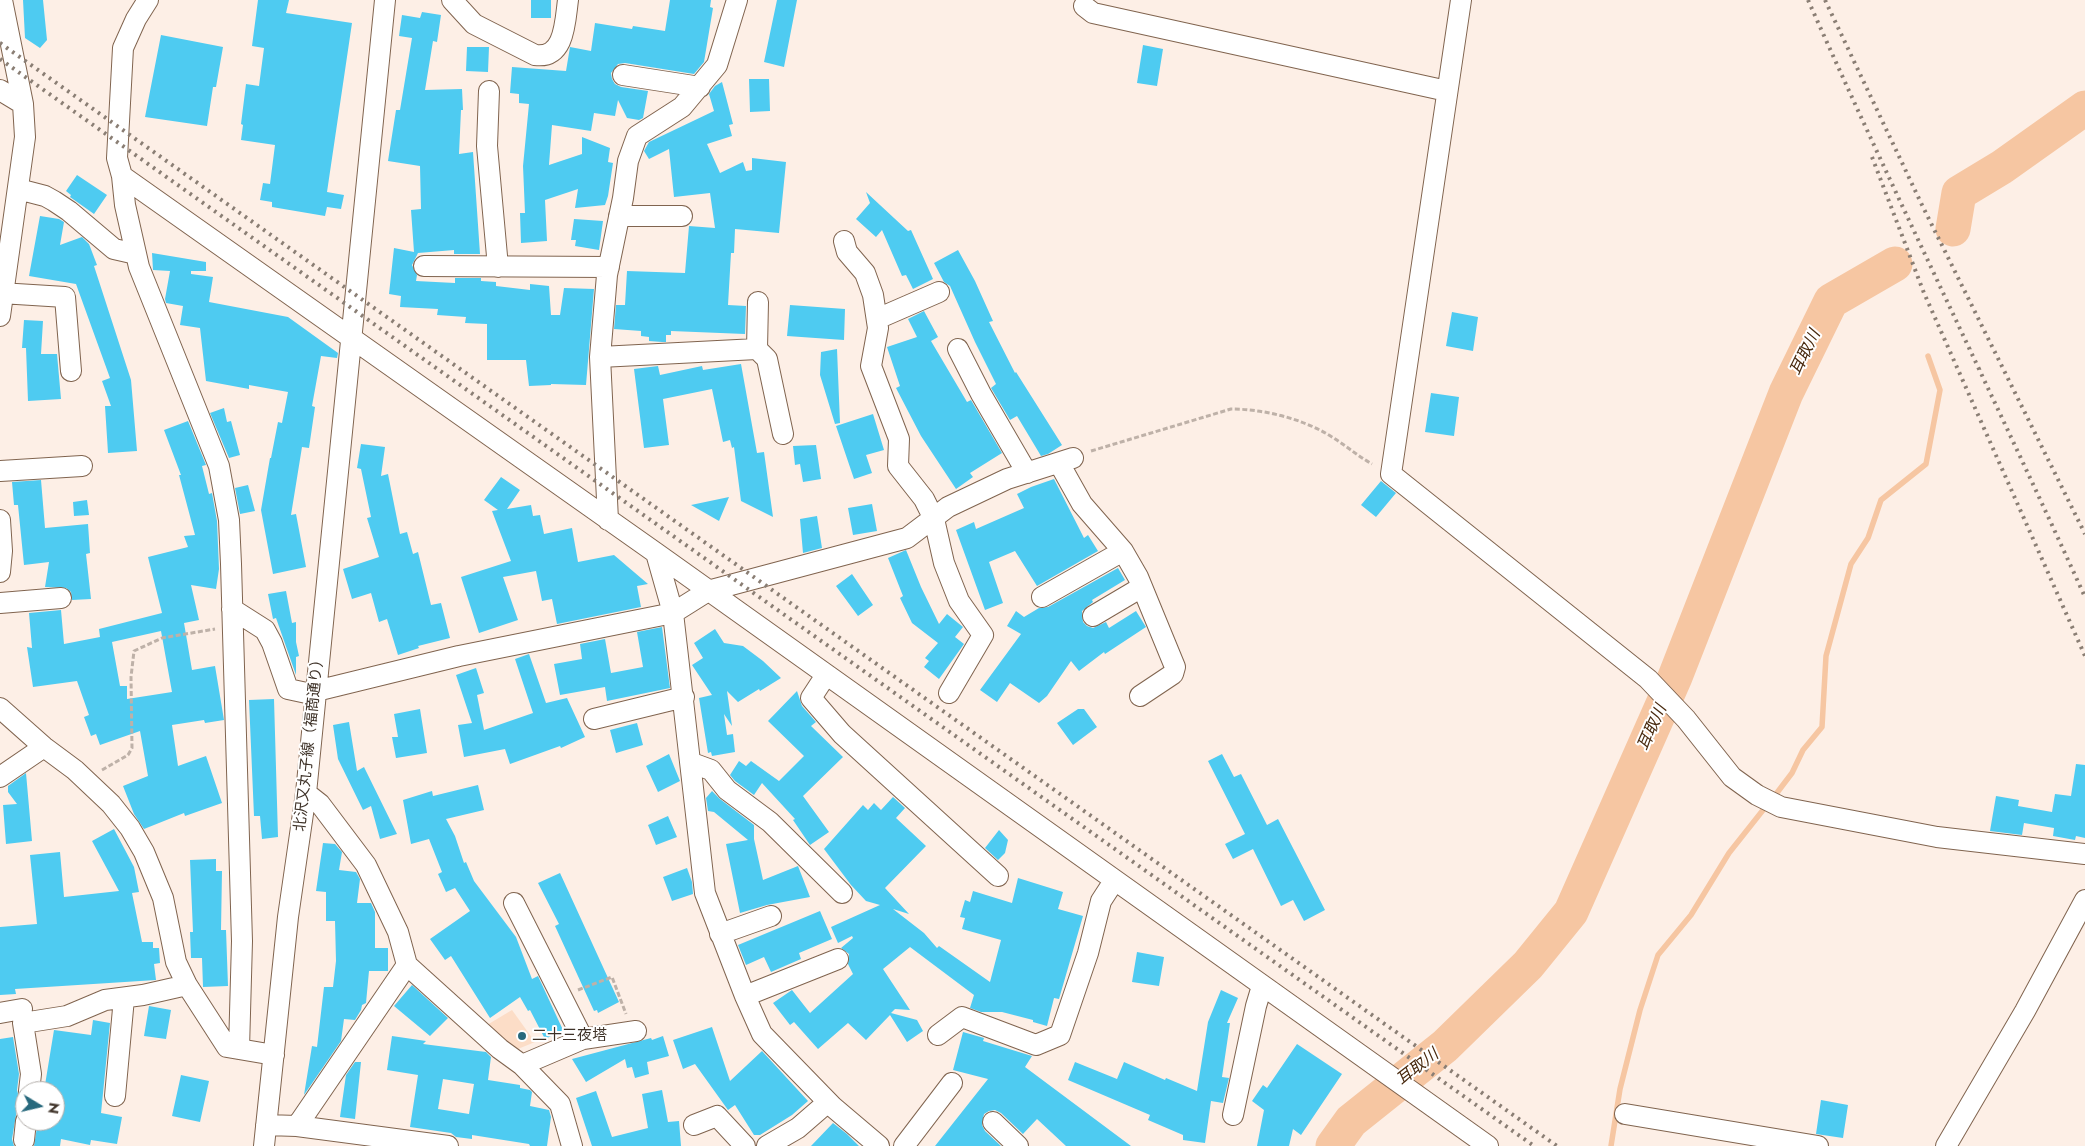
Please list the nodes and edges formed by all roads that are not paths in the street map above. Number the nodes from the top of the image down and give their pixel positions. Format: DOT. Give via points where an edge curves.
graph roads {
  1 [pos="2,0"];
  2 [pos="148,0"];
  3 [pos="385,0"];
  4 [pos="452,0"];
  5 [pos="568,0"];
  6 [pos="737,0"];
  7 [pos="1461,0"];
  8 [pos="1084,6"];
  9 [pos="623,74"];
  10 [pos="700,88"];
  11 [pos="0,90"];
  12 [pos="489,91"];
  13 [pos="1447,91"];
  14 [pos="22,104"];
  15 [pos="122,176"];
  16 [pos="12,194"];
  17 [pos="619,216"];
  18 [pos="682,216"];
  19 [pos="844,241"];
  20 [pos="136,254"];
  21 [pos="424,266"];
  22 [pos="498,266"];
  23 [pos="609,267"];
  24 [pos="939,292"];
  25 [pos="2,294"];
  26 [pos="758,302"];
  27 [pos="0,316"];
  28 [pos="877,319"];
  29 [pos="351,338"];
  30 [pos="757,349"];
  31 [pos="958,349"];
  32 [pos="600,357"];
  33 [pos="71,371"];
  34 [pos="783,434"];
  35 [pos="82,466"];
  36 [pos="0,471"];
  37 [pos="1026,473"];
  38 [pos="934,519"];
  39 [pos="0,520"];
  40 [pos="608,520"];
  41 [pos="1123,551"];
  42 [pos="656,553"];
  43 [pos="0,572"];
  44 [pos="1142,587"];
  45 [pos="708,591"];
  46 [pos="1042,597"];
  47 [pos="61,598"];
  48 [pos="0,603"];
  49 [pos="673,613"];
  50 [pos="1093,616"];
  51 [pos="233,618"];
  52 [pos="826,675"];
  53 [pos="316,693"];
  54 [pos="949,693"];
  55 [pos="1140,696"];
  56 [pos="684,697"];
  57 [pos="0,708"];
  58 [pos="594,719"];
  59 [pos="44,747"];
  60 [pos="692,764"];
  61 [pos="0,777"];
  62 [pos="306,793"];
  63 [pos="2085,854"];
  64 [pos="998,876"];
  65 [pos="1114,881"];
  66 [pos="842,893"];
  67 [pos="2085,900"];
  68 [pos="514,903"];
  69 [pos="771,916"];
  70 [pos="720,934"];
  71 [pos="838,959"];
  72 [pos="408,965"];
  73 [pos="187,985"];
  74 [pos="1262,986"];
  75 [pos="745,996"];
  76 [pos="124,998"];
  77 [pos="22,1009"];
  78 [pos="0,1013"];
  79 [pos="634,1032"];
  80 [pos="938,1035"];
  81 [pos="583,1039"];
  82 [pos="239,1049"];
  83 [pos="274,1055"];
  84 [pos="522,1065"];
  85 [pos="31,1081"];
  86 [pos="952,1083"];
  87 [pos="115,1096"];
  88 [pos="828,1102"];
  89 [pos="1625,1114"];
  90 [pos="1233,1115"];
  91 [pos="993,1122"];
  92 [pos="694,1124"];
  93 [pos="266,1125"];
  94 [pos="297,1126"];
  95 [pos="264,1146"];
  96 [pos="448,1146"];
  97 [pos="572,1146"];
  98 [pos="745,1146"];
  99 [pos="767,1146"];
  100 [pos="879,1146"];
  101 [pos="904,1146"];
  102 [pos="1018,1146"];
  103 [pos="1488,1146"];
  104 [pos="1818,1146"];
  105 [pos="1946,1146"];
  1 -- 14 [label="street"];
  2 -- 15 [label="street" via="123,48 117,158"];
  3 -- 29 [label="street, 北沢又丸子線（福商通り）"];
  4 -- 5 [label="street" via="474,24 541,56 556,49 562,36"];
  6 -- 10 [label="street" via="717,65"];
  7 -- 13 [label="street"];
  8 -- 13 [label="street" via="1093,13"];
  9 -- 10 [label="street"];
  10 -- 17 [label="street" via="682,107 637,136 628,161"];
  11 -- 14 [label="street"];
  12 -- 22 [label="street" via="487,146"];
  13 -- 63 [label="street" via="1391,474 1648,679 1732,777 1757,795 1781,807 1937,836"];
  14 -- 16 [label="street" via="25,137"];
  15 -- 20 [label="street"];
  15 -- 29 [label="street"];
  16 -- 20 [label="street" via="50,199 69,210 114,249"];
  16 -- 25 [label="street"];
  17 -- 18 [label="street"];
  17 -- 23 [label="street"];
  19 -- 28 [label="street" via="847,252 865,273"];
  20 -- 51 [label="street" via="220,466 229,520"];
  21 -- 22 [label="street"];
  22 -- 23 [label="street"];
  23 -- 32 [label="street"];
  24 -- 28 [label="street"];
  25 -- 27 [label="street"];
  25 -- 33 [label="street" via="65,296"];
  26 -- 30 [label="street"];
  28 -- 38 [label="street" via="871,366 900,439 898,466 924,499"];
  29 -- 40 [label="street"];
  29 -- 53 [label="street, 北沢又丸子線（福商通り）"];
  30 -- 32 [label="street"];
  30 -- 34 [label="street" via="767,359"];
  31 -- 37 [label="street"];
  32 -- 40 [label="street"];
  35 -- 36 [label="street"];
  37 -- 38 [label="street" via="948,507"];
  37 -- 41 [label="street" via="1066,460 1082,504"];
  38 -- 45 [label="street" via="907,538"];
  38 -- 54 [label="street" via="944,563 959,602 983,635"];
  39 -- 43 [label="street"];
  40 -- 42 [label="street"];
  41 -- 44 [label="street"];
  41 -- 46 [label="street"];
  42 -- 45 [label="street"];
  42 -- 49 [label="street"];
  44 -- 50 [label="street"];
  44 -- 55 [label="street" via="1175,667 1173,674"];
  45 -- 49 [label="street"];
  45 -- 52 [label="street"];
  47 -- 48 [label="street"];
  49 -- 53 [label="street" via="459,656"];
  49 -- 56 [label="street"];
  51 -- 53 [label="street" via="265,630 288,689"];
  51 -- 82 [label="street" via="242,941"];
  52 -- 64 [label="street" via="811,698 842,734"];
  52 -- 65 [label="street"];
  53 -- 62 [label="street, 北沢又丸子線（福商通り）"];
  56 -- 58 [label="street"];
  56 -- 60 [label="street"];
  57 -- 59 [label="street"];
  59 -- 61 [label="street"];
  59 -- 73 [label="street" via="75,770 111,804 130,828 163,898 176,962"];
  60 -- 66 [label="street" via="711,770 727,790 770,822"];
  60 -- 70 [label="street" via="705,893"];
  62 -- 72 [label="street" via="320,804 366,865 398,932"];
  62 -- 83 [label="street, 北沢又丸子線（福商通り）" via="288,917"];
  65 -- 74 [label="street"];
  65 -- 80 [label="street" via="1101,901 1088,953 1060,1035 1036,1045 962,1017"];
  67 -- 105 [label="street"];
  68 -- 81 [label="street"];
  69 -- 70 [label="street"];
  70 -- 75 [label="street"];
  71 -- 75 [label="street"];
  72 -- 84 [label="street"];
  72 -- 94 [label="street"];
  73 -- 76 [label="street"];
  73 -- 82 [label="street" via="227,1047"];
  74 -- 90 [label="street"];
  74 -- 103 [label="street"];
  75 -- 88 [label="street" via="762,1034"];
  76 -- 85 [label="street" via="105,1000 67,1016 23,1023"];
  76 -- 87 [label="street"];
  77 -- 78 [label="street"];
  79 -- 81 [label="street"];
  81 -- 84 [label="street"];
  82 -- 83 [label="street"];
  83 -- 93 [label="street, 北沢又丸子線（福商通り）"];
  84 -- 97 [label="street" via="560,1104"];
  86 -- 101 [label="street"];
  88 -- 99 [label="street" via="798,1128"];
  88 -- 100 [label="street"];
  89 -- 104 [label="street"];
  91 -- 102 [label="street"];
  92 -- 98 [label="street" via="717,1116"];
  93 -- 94 [label="street"];
  93 -- 95 [label="street, 北沢又丸子線（福商通り）"];
  94 -- 96 [label="street"];
}
